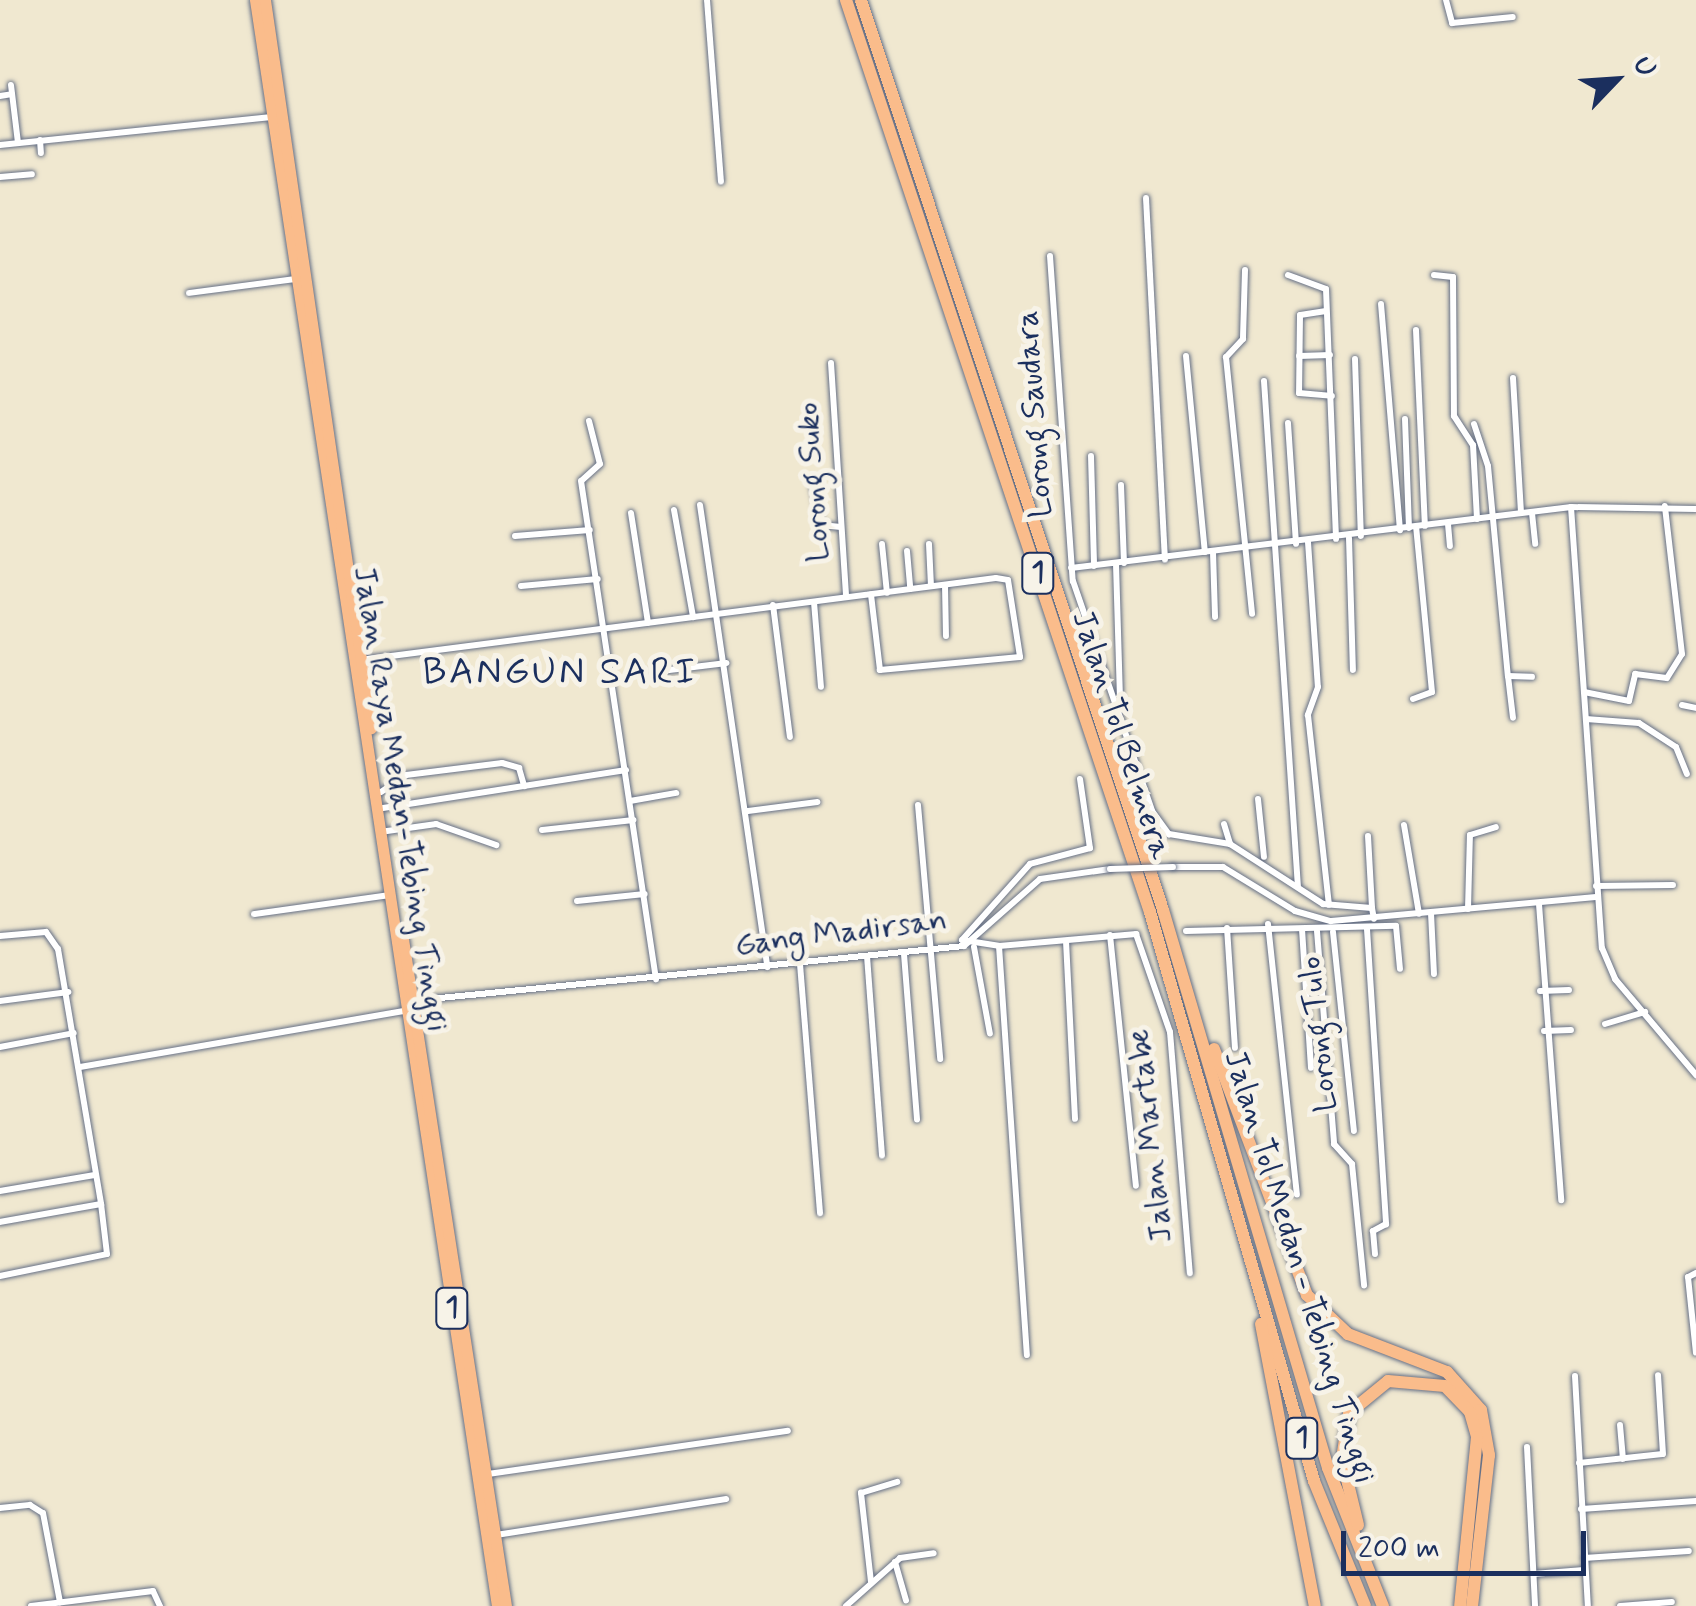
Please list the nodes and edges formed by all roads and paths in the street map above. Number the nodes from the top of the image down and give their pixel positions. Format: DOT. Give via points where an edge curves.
graph roads {
  1 [pos="255,0"];
  2 [pos="264,0"];
  3 [pos="707,0"];
  4 [pos="846,0"];
  5 [pos="861,0"];
  6 [pos="1446,0"];
  7 [pos="1514,17"];
  8 [pos="0,96"];
  9 [pos="273,117"];
  10 [pos="40,140"];
  11 [pos="18,143"];
  12 [pos="0,145"];
  13 [pos="40,153"];
  14 [pos="32,174"];
  15 [pos="0,177"];
  16 [pos="721,181"];
  17 [pos="1146,198"];
  18 [pos="1050,256"];
  19 [pos="1245,270"];
  20 [pos="1288,275"];
  21 [pos="1434,275"];
  22 [pos="296,279"];
  23 [pos="189,293"];
  24 [pos="1381,304"];
  25 [pos="1326,311"];
  26 [pos="1416,330"];
  27 [pos="1330,355"];
  28 [pos="1186,356"];
  29 [pos="1299,356"];
  30 [pos="1355,359"];
  31 [pos="831,363"];
  32 [pos="1513,378"];
  33 [pos="1264,380"];
  34 [pos="1332,396"];
  35 [pos="1405,419"];
  36 [pos="589,421"];
  37 [pos="1288,423"];
  38 [pos="1474,424"];
  39 [pos="1091,456"];
  40 [pos="1121,484"];
  41 [pos="813,485"];
  42 [pos="700,505"];
  43 [pos="1571,506"];
  44 [pos="1664,506"];
  45 [pos="674,510"];
  46 [pos="1696,510"];
  47 [pos="631,513"];
  48 [pos="1521,513"];
  49 [pos="1532,513"];
  50 [pos="1477,519"];
  51 [pos="1488,519"];
  52 [pos="1448,524"];
  53 [pos="840,528"];
  54 [pos="1412,528"];
  55 [pos="590,530"];
  56 [pos="515,536"];
  57 [pos="1361,536"];
  58 [pos="1336,538"];
  59 [pos="1349,538"];
  60 [pos="1308,542"];
  61 [pos="882,544"];
  62 [pos="929,544"];
  63 [pos="1296,544"];
  64 [pos="1535,544"];
  65 [pos="1450,546"];
  66 [pos="1246,548"];
  67 [pos="1270,548"];
  68 [pos="907,551"];
  69 [pos="1209,552"];
  70 [pos="1166,560"];
  71 [pos="1120,563"];
  72 [pos="1094,566"];
  73 [pos="1071,568"];
  74 [pos="598,579"];
  75 [pos="520,586"];
  76 [pos="931,586"];
  77 [pos="945,586"];
  78 [pos="910,590"];
  79 [pos="887,593"];
  80 [pos="871,594"];
  81 [pos="846,597"];
  82 [pos="814,602"];
  83 [pos="773,605"];
  84 [pos="718,613"];
  85 [pos="1252,614"];
  86 [pos="693,616"];
  87 [pos="1215,617"];
  88 [pos="648,623"];
  89 [pos="604,628"];
  90 [pos="946,636"];
  91 [pos="359,660"];
  92 [pos="726,663"];
  93 [pos="1353,670"];
  94 [pos="653,672"];
  95 [pos="1508,676"];
  96 [pos="1532,677"];
  97 [pos="821,686"];
  98 [pos="1584,692"];
  99 [pos="1413,699"];
  100 [pos="1682,705"];
  101 [pos="1696,708"];
  102 [pos="1120,709"];
  103 [pos="1513,718"];
  104 [pos="1586,719"];
  105 [pos="790,737"];
  106 [pos="626,770"];
  107 [pos="1688,774"];
  108 [pos="1080,779"];
  109 [pos="524,786"];
  110 [pos="381,792"];
  111 [pos="676,793"];
  112 [pos="1258,798"];
  113 [pos="630,801"];
  114 [pos="817,802"];
  115 [pos="918,805"];
  116 [pos="383,808"];
  117 [pos="748,812"];
  118 [pos="633,820"];
  119 [pos="1224,824"];
  120 [pos="1404,824"];
  121 [pos="1496,827"];
  122 [pos="542,830"];
  123 [pos="383,832"];
  124 [pos="1368,836"];
  125 [pos="1230,844"];
  126 [pos="496,845"];
  127 [pos="1264,858"];
  128 [pos="1673,885"];
  129 [pos="1596,886"];
  130 [pos="1298,888"];
  131 [pos="645,894"];
  132 [pos="389,896"];
  133 [pos="1596,897"];
  134 [pos="577,901"];
  135 [pos="1540,904"];
  136 [pos="1328,905"];
  137 [pos="1372,908"];
  138 [pos="1468,909"];
  139 [pos="1431,913"];
  140 [pos="254,914"];
  141 [pos="1419,914"];
  142 [pos="1395,916"];
  143 [pos="1374,919"];
  144 [pos="1268,924"];
  145 [pos="1396,926"];
  146 [pos="1226,928"];
  147 [pos="1302,929"];
  148 [pos="1367,929"];
  149 [pos="1186,931"];
  150 [pos="1316,931"];
  151 [pos="1333,932"];
  152 [pos="1110,935"];
  153 [pos="0,936"];
  154 [pos="1066,942"];
  155 [pos="964,946"];
  156 [pos="974,946"];
  157 [pos="999,946"];
  158 [pos="929,951"];
  159 [pos="904,954"];
  160 [pos="867,956"];
  161 [pos="800,964"];
  162 [pos="768,967"];
  163 [pos="1400,969"];
  164 [pos="1434,974"];
  165 [pos="656,979"];
  166 [pos="1569,990"];
  167 [pos="68,992"];
  168 [pos="1540,992"];
  169 [pos="1190,997"];
  170 [pos="0,1001"];
  171 [pos="407,1004"];
  172 [pos="1645,1012"];
  173 [pos="1605,1024"];
  174 [pos="1544,1030"];
  175 [pos="1571,1030"];
  176 [pos="74,1033"];
  177 [pos="990,1034"];
  178 [pos="0,1047"];
  179 [pos="1235,1048"];
  180 [pos="940,1059"];
  181 [pos="80,1067"];
  182 [pos="1311,1068"];
  183 [pos="1696,1074"];
  184 [pos="1076,1119"];
  185 [pos="918,1120"];
  186 [pos="1354,1130"];
  187 [pos="882,1154"];
  188 [pos="95,1175"];
  189 [pos="1136,1186"];
  190 [pos="0,1191"];
  191 [pos="1297,1194"];
  192 [pos="1561,1200"];
  193 [pos="100,1204"];
  194 [pos="820,1213"];
  195 [pos="0,1222"];
  196 [pos="1375,1254"];
  197 [pos="1251,1265"];
  198 [pos="1190,1273"];
  199 [pos="1696,1273"];
  200 [pos="0,1276"];
  201 [pos="1364,1285"];
  202 [pos="1696,1353"];
  203 [pos="1027,1355"];
  204 [pos="1658,1375"];
  205 [pos="1575,1376"];
  206 [pos="1620,1426"];
  207 [pos="788,1431"];
  208 [pos="1528,1447"];
  209 [pos="1623,1459"];
  210 [pos="1579,1463"];
  211 [pos="488,1474"];
  212 [pos="897,1482"];
  213 [pos="726,1498"];
  214 [pos="1696,1501"];
  215 [pos="0,1508"];
  216 [pos="1581,1509"];
  217 [pos="496,1535"];
  218 [pos="1689,1551"];
  219 [pos="934,1552"];
  220 [pos="1584,1558"];
  221 [pos="896,1562"];
  222 [pos="1584,1570"];
  223 [pos="1532,1574"];
  224 [pos="871,1582"];
  225 [pos="906,1600"];
  226 [pos="60,1602"];
  227 [pos="1672,1602"];
  228 [pos="31,1606"];
  229 [pos="160,1606"];
  230 [pos="497,1606"];
  231 [pos="506,1606"];
  232 [pos="846,1606"];
  233 [pos="1315,1606"];
  234 [pos="1364,1606"];
  235 [pos="1384,1606"];
  236 [pos="1460,1606"];
  237 [pos="1472,1606"];
  238 [pos="1534,1606"];
  239 [pos="1588,1606"];
  240 [pos="1620,1606"];
  1 -- 9 [label="highway, Jalan Raya Medan-Tebing Tinggi / 1"];
  2 -- 91 [label="highway, Jalan Raya Medan-Tebing Tinggi / 1"];
  3 -- 16 [label="street"];
  4 -- 197 [label="highway, Jalan Tol Belmera / 1" via="1144,895"];
  5 -- 169 [label="highway, Jalan Tol Belmera / 1"];
  6 -- 7 [label="street" via="1452,23"];
  8 -- 11 [label="street" via="11,90"];
  9 -- 10 [label="street"];
  9 -- 22 [label="highway, Jalan Raya Medan-Tebing Tinggi / 1"];
  10 -- 11 [label="street"];
  10 -- 13 [label="street"];
  11 -- 12 [label="street"];
  14 -- 15 [label="street"];
  17 -- 70 [label="street"];
  18 -- 73 [label="street, Lorong Saudara"];
  19 -- 66 [label="street" via="1243,339 1226,357"];
  20 -- 25 [label="street" via="1323,282"];
  21 -- 50 [label="street" via="1453,277 1454,416 1473,445"];
  22 -- 23 [label="street"];
  22 -- 123 [label="highway, Jalan Raya Medan-Tebing Tinggi / 1"];
  24 -- 54 [label="street"];
  25 -- 27 [label="street"];
  25 -- 29 [label="street" via="1300,315"];
  26 -- 54 [label="street"];
  27 -- 29 [label="street"];
  27 -- 34 [label="street"];
  28 -- 69 [label="street"];
  29 -- 34 [label="street" via="1300,396"];
  30 -- 57 [label="street"];
  31 -- 53 [label="street, Lorong Suko"];
  32 -- 48 [label="street"];
  33 -- 67 [label="street"];
  34 -- 58 [label="street"];
  35 -- 54 [label="street"];
  36 -- 55 [label="street" via="600,464 580,477"];
  37 -- 63 [label="street"];
  38 -- 51 [label="street" via="1488,466"];
  39 -- 72 [label="street"];
  40 -- 71 [label="street"];
  41 -- 53 [label="street" via="823,527"];
  42 -- 84 [label="street"];
  43 -- 44 [label="street"];
  43 -- 49 [label="street"];
  43 -- 98 [label="street"];
  44 -- 46 [label="street"];
  44 -- 98 [label="street" via="1686,636 1668,678 1633,676 1632,700"];
  45 -- 86 [label="street"];
  47 -- 88 [label="street"];
  48 -- 49 [label="street"];
  48 -- 51 [label="street"];
  49 -- 64 [label="street"];
  50 -- 51 [label="street"];
  50 -- 52 [label="street"];
  51 -- 95 [label="street"];
  52 -- 54 [label="street"];
  52 -- 65 [label="street"];
  53 -- 81 [label="street, Lorong Suko"];
  54 -- 57 [label="street"];
  54 -- 99 [label="street" via="1432,692"];
  55 -- 56 [label="street"];
  55 -- 74 [label="street"];
  57 -- 59 [label="street"];
  58 -- 59 [label="street"];
  58 -- 60 [label="street"];
  59 -- 93 [label="street"];
  60 -- 63 [label="street"];
  60 -- 136 [label="street" via="1318,687 1308,715"];
  61 -- 79 [label="street"];
  62 -- 76 [label="street"];
  63 -- 67 [label="street"];
  66 -- 67 [label="street"];
  66 -- 69 [label="street"];
  66 -- 85 [label="street"];
  67 -- 130 [label="street"];
  68 -- 78 [label="street"];
  69 -- 70 [label="street"];
  69 -- 87 [label="street"];
  70 -- 71 [label="street"];
  71 -- 72 [label="street"];
  71 -- 102 [label="street"];
  72 -- 73 [label="street"];
  73 -- 102 [label="street, Lorong Saudara"];
  74 -- 75 [label="street"];
  74 -- 89 [label="street"];
  76 -- 77 [label="street"];
  76 -- 78 [label="street"];
  77 -- 80 [label="street" via="1008,580 1020,657 880,670"];
  77 -- 90 [label="street"];
  78 -- 79 [label="street"];
  79 -- 80 [label="street"];
  80 -- 81 [label="street"];
  81 -- 82 [label="street"];
  82 -- 83 [label="street"];
  82 -- 97 [label="street"];
  83 -- 84 [label="street"];
  83 -- 105 [label="street"];
  84 -- 86 [label="street"];
  84 -- 92 [label="street"];
  86 -- 88 [label="street"];
  88 -- 89 [label="street"];
  89 -- 91 [label="street"];
  89 -- 106 [label="street"];
  91 -- 110 [label="highway, Jalan Raya Medan-Tebing Tinggi / 1"];
  92 -- 94 [label="street"];
  92 -- 117 [label="street"];
  95 -- 96 [label="street"];
  95 -- 103 [label="street"];
  98 -- 104 [label="street"];
  100 -- 101 [label="street"];
  102 -- 125 [label="street, Lorong Saudara" via="1160,826"];
  104 -- 107 [label="street" via="1639,723 1676,747"];
  104 -- 129 [label="street"];
  106 -- 109 [label="street"];
  106 -- 113 [label="street"];
  108 -- 155 [label="street" via="1090,848 1030,864 962,936"];
  109 -- 110 [label="street" via="519,768 502,763 406,775"];
  109 -- 116 [label="street"];
  110 -- 116 [label="highway, Jalan Raya Medan-Tebing Tinggi / 1"];
  111 -- 113 [label="street"];
  112 -- 127 [label="street"];
  113 -- 118 [label="street"];
  114 -- 117 [label="street"];
  115 -- 158 [label="street"];
  116 -- 123 [label="highway, Jalan Raya Medan-Tebing Tinggi / 1"];
  117 -- 162 [label="street"];
  118 -- 122 [label="street"];
  118 -- 131 [label="street"];
  119 -- 125 [label="street"];
  120 -- 141 [label="street"];
  121 -- 138 [label="street" via="1470,835"];
  123 -- 126 [label="street" via="436,824"];
  123 -- 132 [label="highway, Jalan Raya Medan-Tebing Tinggi / 1"];
  123 -- 171 [label="highway, Jalan Raya Medan-Tebing Tinggi / 1"];
  124 -- 137 [label="street"];
  125 -- 127 [label="street"];
  127 -- 130 [label="street"];
  128 -- 129 [label="street"];
  129 -- 133 [label="street"];
  130 -- 136 [label="street"];
  131 -- 134 [label="street"];
  131 -- 165 [label="street"];
  132 -- 140 [label="street"];
  132 -- 171 [label="highway, Jalan Raya Medan-Tebing Tinggi / 1"];
  133 -- 135 [label="street, Gang Madirsan"];
  133 -- 172 [label="street" via="1608,964"];
  135 -- 138 [label="street, Gang Madirsan"];
  135 -- 168 [label="street"];
  136 -- 137 [label="street"];
  137 -- 143 [label="street"];
  138 -- 139 [label="street, Gang Madirsan"];
  139 -- 141 [label="street, Gang Madirsan"];
  139 -- 164 [label="street"];
  141 -- 142 [label="street, Gang Madirsan"];
  142 -- 143 [label="street, Gang Madirsan"];
  142 -- 145 [label="street"];
  143 -- 155 [label="street, Gang Madirsan, bridge" via="1316,918 1223,867 1110,869 1040,880"];
  144 -- 146 [label="street"];
  144 -- 147 [label="street"];
  144 -- 191 [label="street"];
  145 -- 148 [label="street"];
  145 -- 163 [label="street"];
  146 -- 149 [label="street"];
  146 -- 179 [label="street"];
  147 -- 150 [label="street"];
  147 -- 182 [label="street"];
  148 -- 151 [label="street"];
  148 -- 196 [label="street" via="1386,1224 1374,1231"];
  150 -- 151 [label="street"];
  150 -- 201 [label="street" via="1334,1144 1352,1164"];
  151 -- 186 [label="street, Lorong Tulo"];
  152 -- 154 [label="street"];
  152 -- 189 [label="street"];
  152 -- 198 [label="street, Jalan Martabe" via="1138,936 1170,1032"];
  153 -- 167 [label="street" via="53,934"];
  154 -- 157 [label="street"];
  154 -- 184 [label="street"];
  155 -- 156 [label="street"];
  155 -- 158 [label="street, Gang Madirsan"];
  156 -- 157 [label="street"];
  156 -- 177 [label="street"];
  157 -- 203 [label="street"];
  158 -- 159 [label="street, Gang Madirsan"];
  158 -- 180 [label="street"];
  159 -- 160 [label="street, Gang Madirsan"];
  159 -- 185 [label="street"];
  160 -- 161 [label="street, Gang Madirsan"];
  160 -- 187 [label="street"];
  161 -- 162 [label="street, Gang Madirsan"];
  161 -- 194 [label="street"];
  162 -- 165 [label="street, Gang Madirsan"];
  165 -- 171 [label="street, Gang Madirsan"];
  166 -- 168 [label="street"];
  167 -- 170 [label="street"];
  167 -- 176 [label="street"];
  168 -- 174 [label="street"];
  169 -- 235 [label="highway, Jalan Tol Medan - Tebing Tinggi / 1" via="1328,1468"];
  169 -- 237 [label="highway" via="1307,1296 1348,1334 1448,1372 1481,1410 1488,1471"];
  171 -- 181 [label="street, Gang Madirsan"];
  171 -- 211 [label="highway, Jalan Raya Medan-Tebing Tinggi / 1"];
  171 -- 230 [label="highway, Jalan Raya Medan-Tebing Tinggi / 1"];
  172 -- 173 [label="street"];
  172 -- 183 [label="street"];
  174 -- 175 [label="street"];
  174 -- 192 [label="street"];
  176 -- 178 [label="street"];
  176 -- 181 [label="street"];
  181 -- 188 [label="street"];
  188 -- 190 [label="street"];
  188 -- 193 [label="street"];
  193 -- 195 [label="street"];
  193 -- 200 [label="street" via="107,1254"];
  197 -- 233 [label="highway"];
  197 -- 234 [label="highway, Jalan Tol Medan - Tebing Tinggi / 1" via="1314,1481"];
  199 -- 202 [label="street" via="1688,1278"];
  204 -- 209 [label="street" via="1666,1450"];
  205 -- 210 [label="street"];
  206 -- 209 [label="street"];
  207 -- 211 [label="street"];
  208 -- 223 [label="street"];
  209 -- 210 [label="street"];
  210 -- 216 [label="street"];
  211 -- 217 [label="highway, Jalan Raya Medan-Tebing Tinggi / 1"];
  212 -- 224 [label="street" via="861,1493"];
  213 -- 217 [label="street"];
  214 -- 216 [label="street"];
  215 -- 226 [label="street" via="30,1504 42,1513"];
  216 -- 220 [label="street"];
  217 -- 231 [label="highway, Jalan Raya Medan-Tebing Tinggi / 1"];
  218 -- 220 [label="street"];
  219 -- 221 [label="street"];
  220 -- 222 [label="street"];
  221 -- 224 [label="street"];
  221 -- 225 [label="street"];
  222 -- 223 [label="street"];
  222 -- 239 [label="street"];
  223 -- 238 [label="street"];
  224 -- 232 [label="street"];
  226 -- 228 [label="street"];
  226 -- 229 [label="street" via="153,1592"];
  227 -- 240 [label="street"];
  235 -- 236 [label="highway" via="1342,1442 1366,1392 1414,1378 1454,1392 1474,1424"];
}
